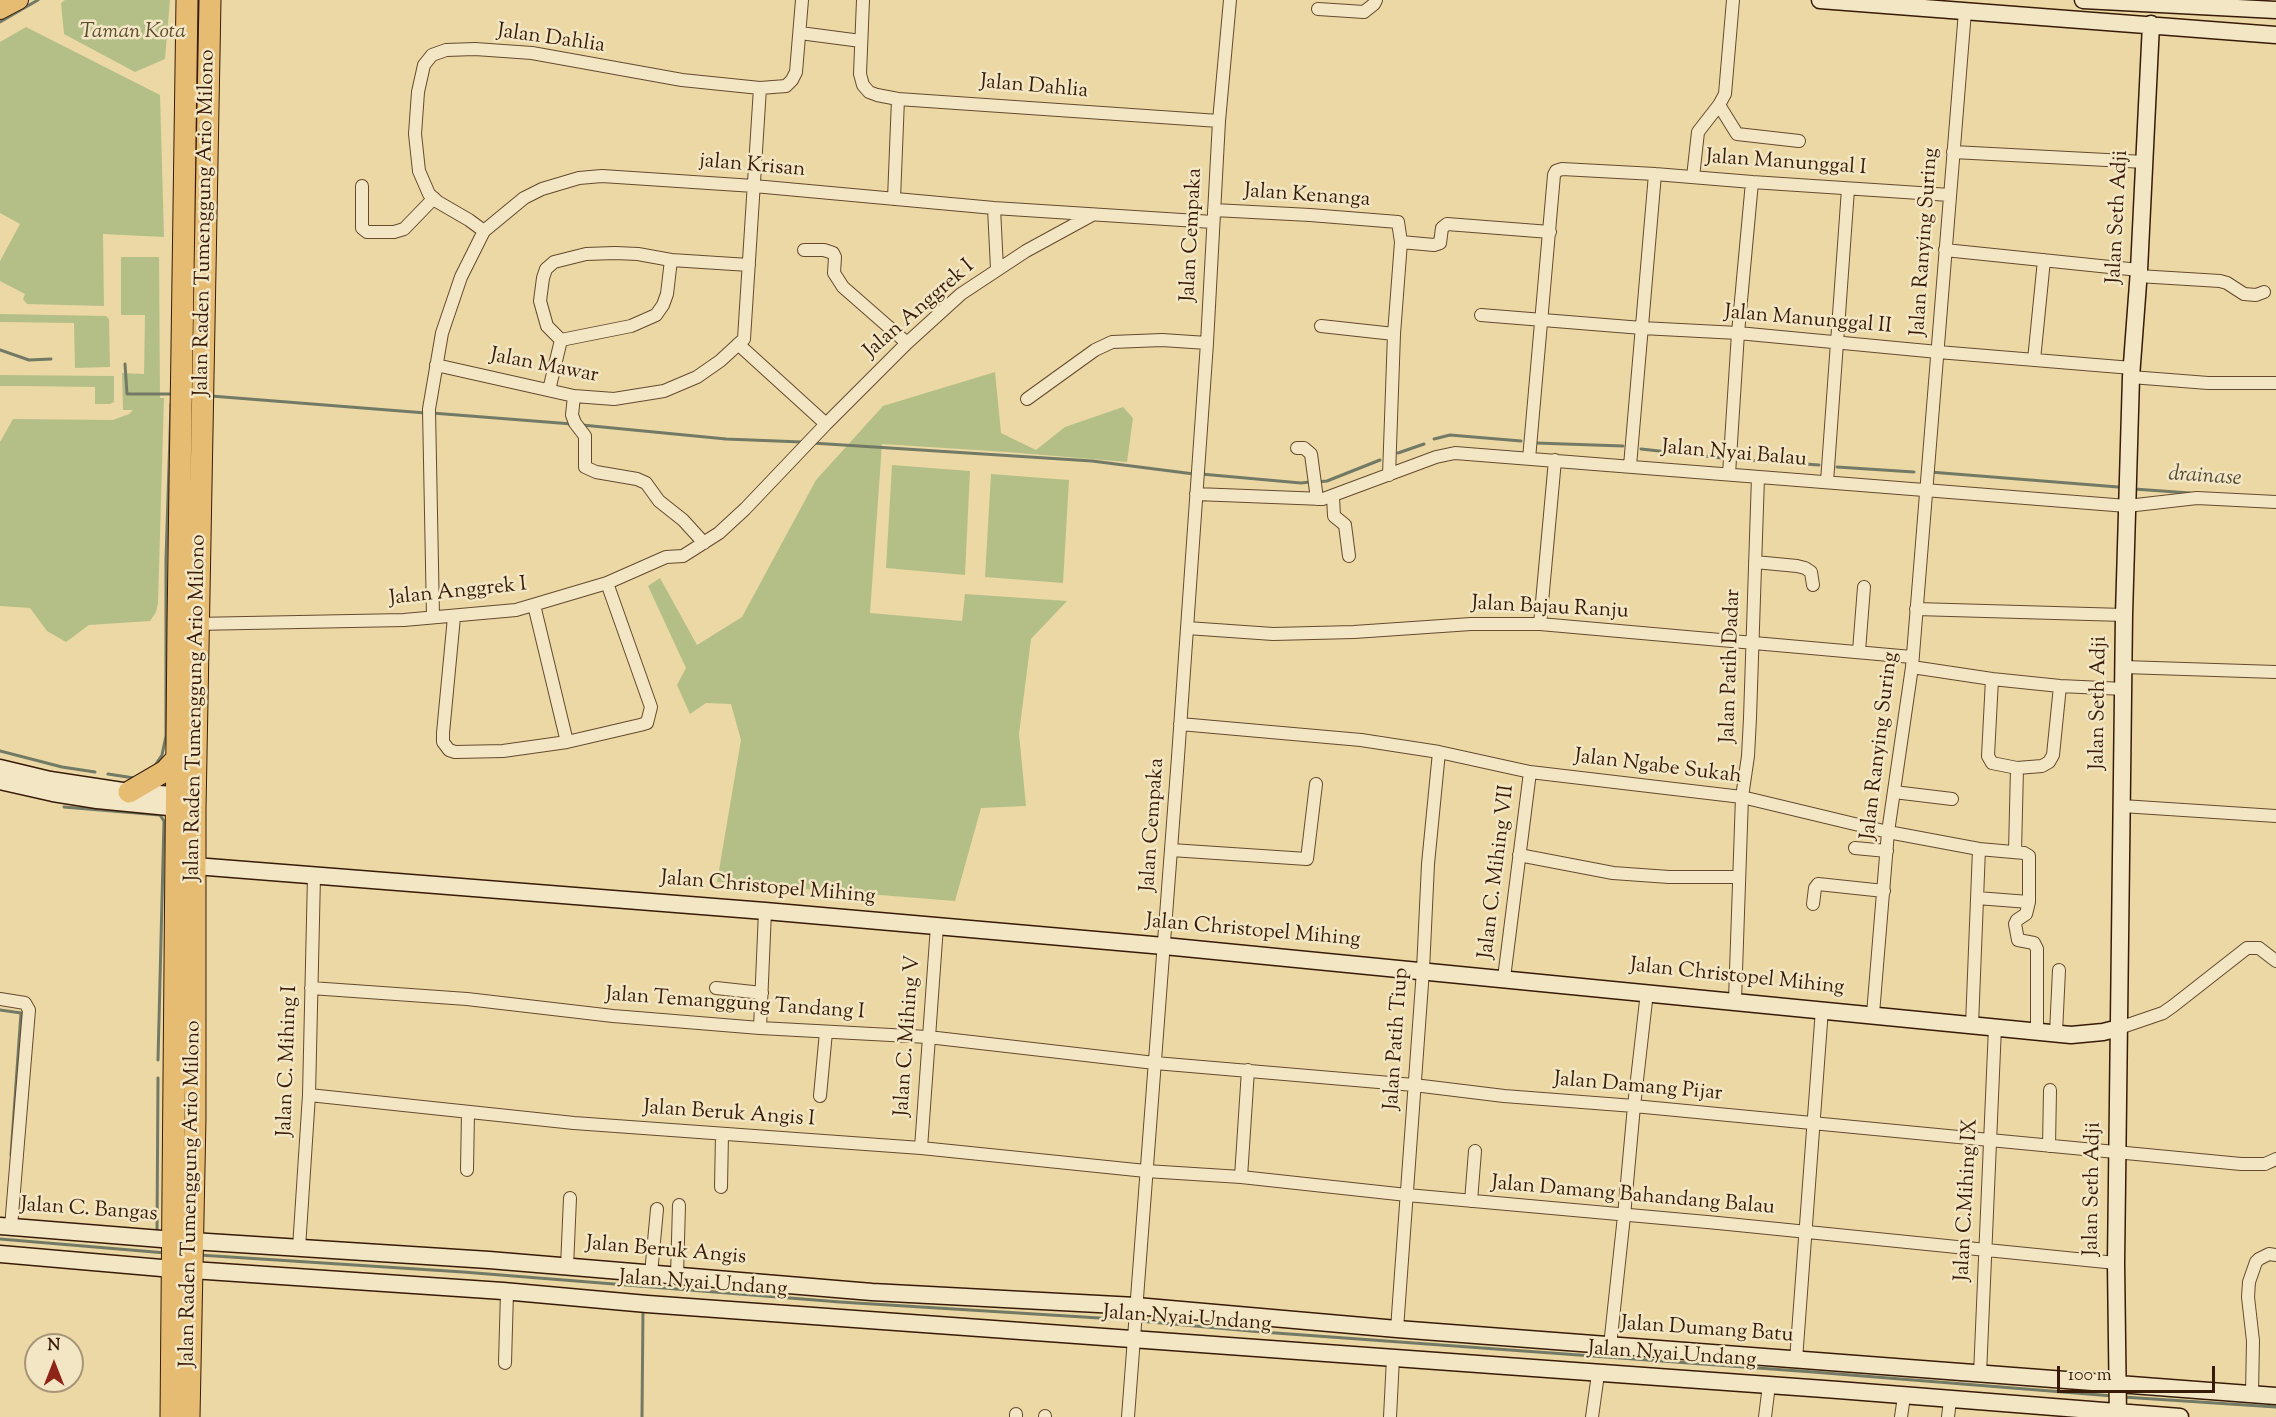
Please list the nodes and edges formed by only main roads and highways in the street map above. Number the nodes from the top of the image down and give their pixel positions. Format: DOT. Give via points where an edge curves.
graph roads {
  1 [pos="19,0"];
  2 [pos="209,0"];
  3 [pos="187,1"];
  4 [pos="0,10"];
  5 [pos="188,624"];
  6 [pos="177,758"];
  7 [pos="129,792"];
  8 [pos="186,802"];
  9 [pos="185,1017"];
  10 [pos="181,1375"];
  11 [pos="171,1417"];
  12 [pos="189,1417"];
  1 -- 4 [label="main road"];
  2 -- 3 [label="highway"];
  2 -- 5 [label="highway, Jalan Raden Tumenggung Ario Milono"];
  3 -- 5 [label="highway, Jalan Raden Tumenggung Ario Milono"];
  5 -- 6 [label="highway, Jalan Raden Tumenggung Ario Milono"];
  5 -- 8 [label="highway, Jalan Raden Tumenggung Ario Milono"];
  6 -- 7 [label="highway" via="165,771"];
  6 -- 8 [label="highway, Jalan Raden Tumenggung Ario Milono"];
  8 -- 9 [label="highway, Jalan Raden Tumenggung Ario Milono"];
  8 -- 9 [label="highway, Jalan Raden Tumenggung Ario Milono" via="195,866"];
  9 -- 10 [label="highway, Jalan Raden Tumenggung Ario Milono"];
  10 -- 11 [label="highway, Jalan Raden Tumenggung Ario Milono"];
  10 -- 12 [label="highway, Jalan Raden Tumenggung Ario Milono"];
}
